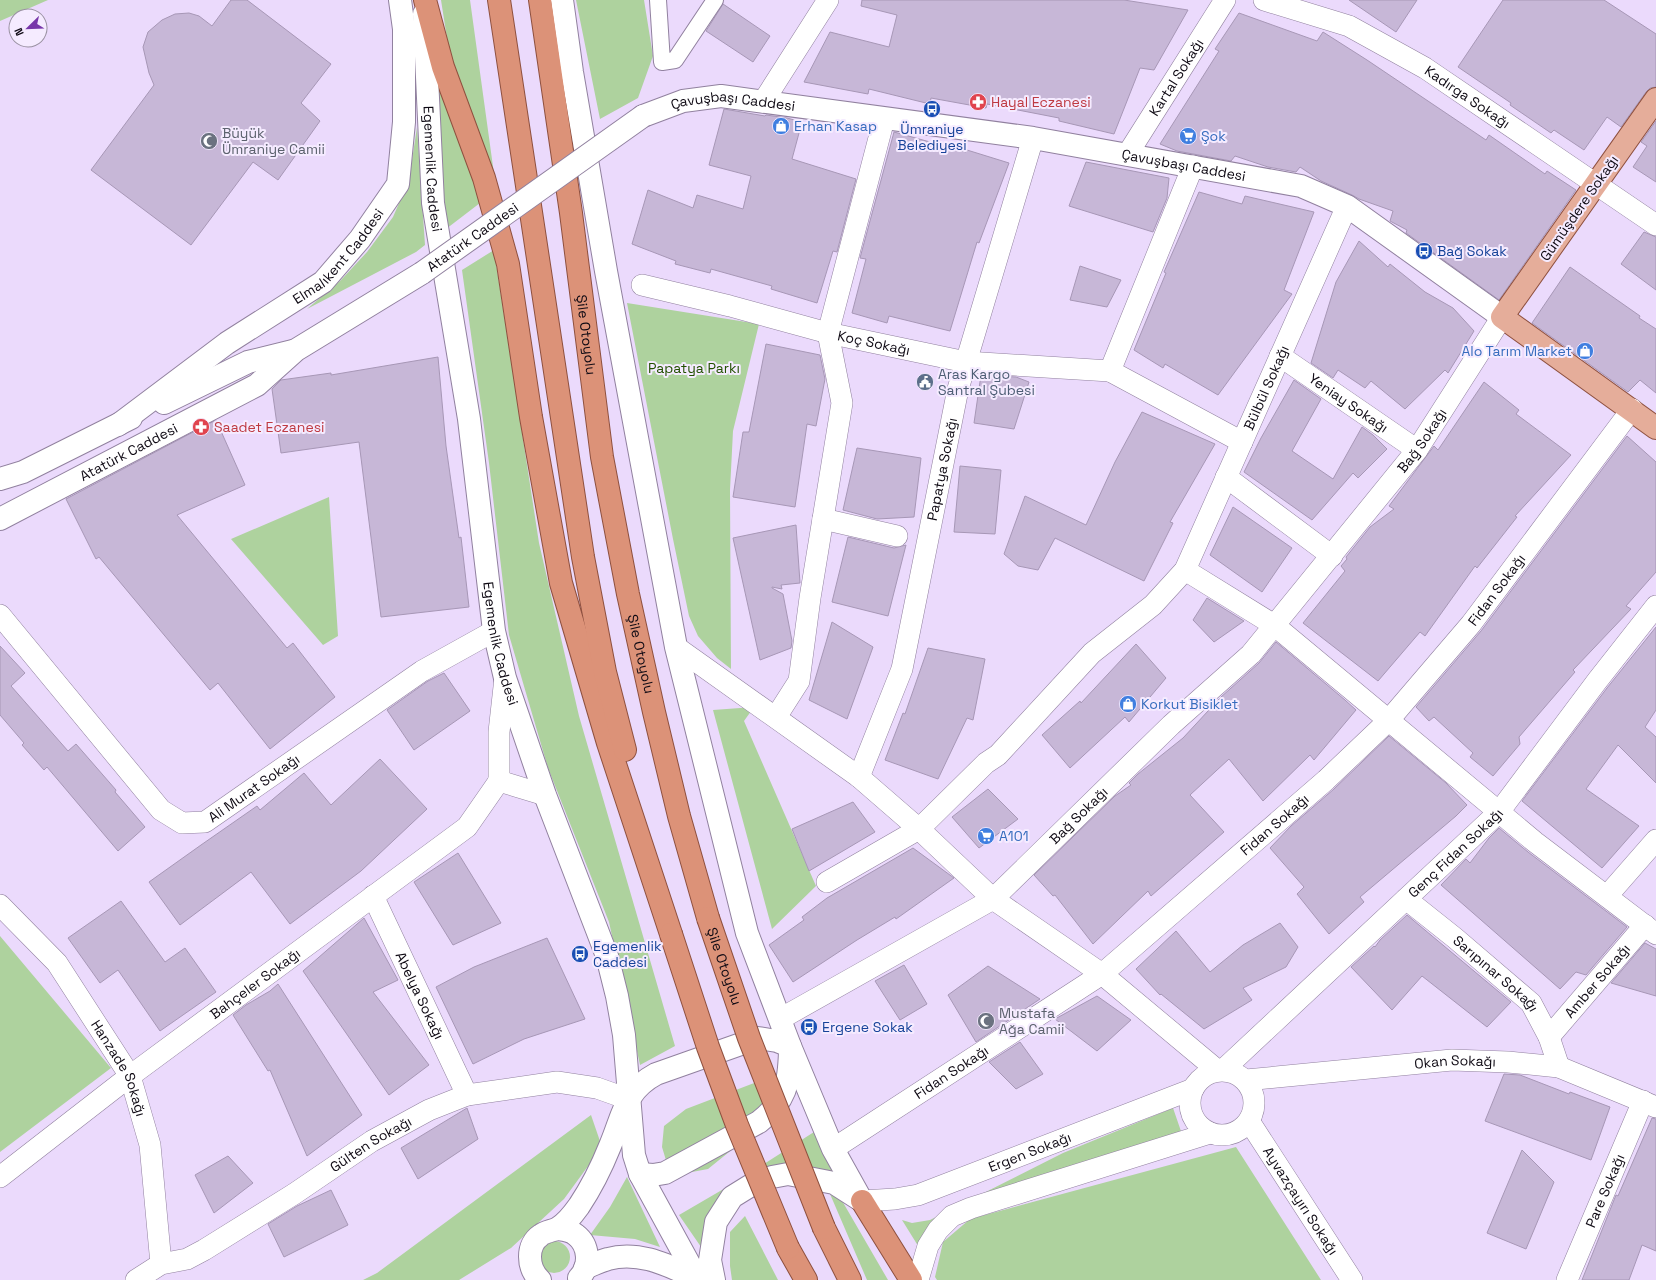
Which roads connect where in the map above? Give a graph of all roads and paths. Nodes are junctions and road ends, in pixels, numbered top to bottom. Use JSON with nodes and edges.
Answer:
{"nodes":[{"id":1,"x":400,"y":0,"type":"edge"},
{"id":2,"x":424,"y":0,"type":"edge"},
{"id":3,"x":499,"y":0,"type":"edge"},
{"id":4,"x":540,"y":0,"type":"edge"},
{"id":5,"x":562,"y":0,"type":"edge"},
{"id":6,"x":658,"y":0,"type":"edge"},
{"id":7,"x":715,"y":0,"type":"edge"},
{"id":8,"x":828,"y":0,"type":"edge"},
{"id":9,"x":1225,"y":0,"type":"edge"},
{"id":10,"x":1264,"y":0,"type":"edge"},
{"id":11,"x":1656,"y":99,"type":"edge"},
{"id":12,"x":763,"y":102,"type":"junction"},
{"id":13,"x":643,"y":116,"type":"joint"},
{"id":14,"x":884,"y":119,"type":"junction"},
{"id":15,"x":1033,"y":138,"type":"junction"},
{"id":16,"x":1127,"y":155,"type":"junction"},
{"id":17,"x":1193,"y":166,"type":"junction"},
{"id":18,"x":1596,"y":185,"type":"junction"},
{"id":19,"x":1347,"y":206,"type":"junction"},
{"id":20,"x":1656,"y":225,"type":"edge"},
{"id":21,"x":642,"y":285,"type":"dead end"},
{"id":22,"x":1502,"y":317,"type":"junction"},
{"id":23,"x":828,"y":333,"type":"junction"},
{"id":24,"x":296,"y":350,"type":"junction"},
{"id":25,"x":1280,"y":356,"type":"junction"},
{"id":26,"x":248,"y":362,"type":"junction"},
{"id":27,"x":966,"y":362,"type":"junction"},
{"id":28,"x":1110,"y":371,"type":"junction"},
{"id":29,"x":257,"y":385,"type":"junction"},
{"id":30,"x":1632,"y":409,"type":"junction"},
{"id":31,"x":118,"y":425,"type":"junction"},
{"id":32,"x":1656,"y":428,"type":"edge"},
{"id":33,"x":1242,"y":442,"type":"junction"},
{"id":34,"x":1417,"y":450,"type":"junction"},
{"id":35,"x":1226,"y":477,"type":"junction"},
{"id":36,"x":0,"y":479,"type":"edge"},
{"id":37,"x":0,"y":519,"type":"edge"},
{"id":38,"x":823,"y":519,"type":"junction"},
{"id":39,"x":897,"y":536,"type":"dead end"},
{"id":40,"x":1332,"y":556,"type":"junction"},
{"id":41,"x":1185,"y":570,"type":"junction"},
{"id":42,"x":1656,"y":606,"type":"edge"},
{"id":43,"x":0,"y":615,"type":"edge"},
{"id":44,"x":1274,"y":625,"type":"junction"},
{"id":45,"x":494,"y":631,"type":"junction"},
{"id":46,"x":676,"y":647,"type":"junction"},
{"id":47,"x":505,"y":678,"type":"junction"},
{"id":48,"x":776,"y":717,"type":"junction"},
{"id":49,"x":1388,"y":721,"type":"junction"},
{"id":50,"x":860,"y":777,"type":"junction"},
{"id":51,"x":500,"y":781,"type":"junction"},
{"id":52,"x":545,"y":795,"type":"junction"},
{"id":53,"x":1499,"y":812,"type":"junction"},
{"id":54,"x":919,"y":829,"type":"junction"},
{"id":55,"x":1656,"y":840,"type":"edge"},
{"id":56,"x":828,"y":882,"type":"dead end"},
{"id":57,"x":373,"y":896,"type":"junction"},
{"id":58,"x":1607,"y":896,"type":"junction"},
{"id":59,"x":993,"y":899,"type":"junction"},
{"id":60,"x":1406,"y":899,"type":"junction"},
{"id":61,"x":0,"y":905,"type":"edge"},
{"id":62,"x":1650,"y":929,"type":"edge"},
{"id":63,"x":671,"y":934,"type":"junction"},
{"id":64,"x":1102,"y":974,"type":"junction"},
{"id":65,"x":780,"y":1019,"type":"junction"},
{"id":66,"x":1549,"y":1036,"type":"junction"},
{"id":67,"x":790,"y":1046,"type":"junction"},
{"id":68,"x":1559,"y":1067,"type":"junction"},
{"id":69,"x":1220,"y":1070,"type":"junction"},
{"id":70,"x":130,"y":1076,"type":"junction"},
{"id":71,"x":1246,"y":1080,"type":"junction"},
{"id":72,"x":1193,"y":1089,"type":"junction"},
{"id":73,"x":467,"y":1095,"type":"junction"},
{"id":74,"x":628,"y":1098,"type":"junction"},
{"id":75,"x":1649,"y":1104,"type":"edge"},
{"id":76,"x":1250,"y":1121,"type":"junction"},
{"id":77,"x":1210,"y":1133,"type":"junction"},
{"id":78,"x":833,"y":1149,"type":"junction"},
{"id":79,"x":640,"y":1174,"type":"junction"},
{"id":80,"x":0,"y":1177,"type":"edge"},
{"id":81,"x":862,"y":1201,"type":"junction"},
{"id":82,"x":557,"y":1229,"type":"junction"},
{"id":83,"x":161,"y":1264,"type":"junction"},
{"id":84,"x":581,"y":1274,"type":"edge"},
{"id":85,"x":703,"y":1279,"type":"edge"},
{"id":86,"x":136,"y":1280,"type":"edge"},
{"id":87,"x":540,"y":1280,"type":"edge"},
{"id":88,"x":806,"y":1280,"type":"edge"},
{"id":89,"x":850,"y":1280,"type":"edge"},
{"id":90,"x":911,"y":1280,"type":"edge"},
{"id":91,"x":918,"y":1280,"type":"edge"},
{"id":92,"x":1352,"y":1280,"type":"edge"},
{"id":93,"x":1567,"y":1280,"type":"edge"}],
"edges":[{"from":1,"to":31,"type":"street","name":"Elmalıkent Caddesi"},
{"from":2,"to":45,"type":"street","name":"Egemenlik Caddesi"},
{"from":2,"to":63,"type":"highway"},
{"from":3,"to":63,"type":"highway"},
{"from":4,"to":89,"type":"highway","name":"Şile Otoyolu","bridge":true},
{"from":5,"to":46,"type":"street"},
{"from":6,"to":7,"type":"street"},
{"from":8,"to":12,"type":"street"},
{"from":9,"to":16,"type":"street","name":"Kartal Sokağı"},
{"from":10,"to":18,"type":"street","name":"Kadırga Sokağı"},
{"from":11,"to":18,"type":"main road","name":"Gümüşdere Sokağı"},
{"from":12,"to":13,"type":"street","name":"Çavuşbaşı Caddesi"},
{"from":12,"to":14,"type":"street","name":"Çavuşbaşı Caddesi"},
{"from":13,"to":24,"type":"street","name":"Atatürk Caddesi","bridge":true},
{"from":14,"to":15,"type":"street","name":"Çavuşbaşı Caddesi"},
{"from":14,"to":23,"type":"street"},
{"from":15,"to":16,"type":"street","name":"Çavuşbaşı Caddesi"},
{"from":15,"to":27,"type":"street","name":"Papatya Sokağı"},
{"from":16,"to":17,"type":"street","name":"Çavuşbaşı Caddesi"},
{"from":17,"to":19,"type":"street","name":"Çavuşbaşı Caddesi"},
{"from":17,"to":28,"type":"street"},
{"from":18,"to":20,"type":"street","name":"Kadırga Sokağı"},
{"from":18,"to":22,"type":"main road","name":"Gümüşdere Sokağı"},
{"from":19,"to":22,"type":"street","name":"Çavuşbaşı Caddesi"},
{"from":19,"to":25,"type":"street","name":"Bülbül Sokağı"},
{"from":21,"to":23,"type":"street","name":"Koç Sokağı"},
{"from":22,"to":30,"type":"main road","name":"Çavuşbaşı Caddesi"},
{"from":22,"to":34,"type":"street","name":"Bağ Sokağı"},
{"from":23,"to":27,"type":"street","name":"Koç Sokağı"},
{"from":23,"to":38,"type":"street"},
{"from":24,"to":26,"type":"street","name":"Atatürk Caddesi"},
{"from":24,"to":29,"type":"street","name":"Atatürk Caddesi"},
{"from":25,"to":33,"type":"street","name":"Bülbül Sokağı"},
{"from":25,"to":34,"type":"street","name":"Yeniay Sokağı"},
{"from":26,"to":29,"type":"street"},
{"from":26,"to":31,"type":"street","name":"Atatürk Caddesi"},
{"from":27,"to":28,"type":"street","name":"Koç Sokağı"},
{"from":27,"to":50,"type":"street","name":"Papatya Sokağı"},
{"from":28,"to":33,"type":"street"},
{"from":29,"to":37,"type":"street","name":"Atatürk Caddesi"},
{"from":30,"to":32,"type":"main road","name":"Çavuşbaşı Caddesi"},
{"from":30,"to":49,"type":"street","name":"Fidan Sokağı"},
{"from":31,"to":36,"type":"street","name":"Atatürk Caddesi"},
{"from":33,"to":35,"type":"street","name":"Bülbül Sokağı"},
{"from":34,"to":40,"type":"street","name":"Bağ Sokağı"},
{"from":35,"to":40,"type":"street"},
{"from":35,"to":41,"type":"street","name":"Bülbül Sokağı"},
{"from":38,"to":39,"type":"street"},
{"from":38,"to":48,"type":"street"},
{"from":40,"to":44,"type":"street","name":"Bağ Sokağı"},
{"from":41,"to":44,"type":"street"},
{"from":41,"to":54,"type":"street","name":"Bülbül Sokağı"},
{"from":42,"to":53,"type":"street","name":"Genç Fidan Sokağı"},
{"from":43,"to":45,"type":"street","name":"Ali Murat Sokağı"},
{"from":44,"to":49,"type":"street"},
{"from":44,"to":59,"type":"street","name":"Bağ Sokağı"},
{"from":45,"to":47,"type":"street","name":"Egemenlik Caddesi"},
{"from":46,"to":48,"type":"street"},
{"from":46,"to":65,"type":"street"},
{"from":47,"to":51,"type":"street"},
{"from":47,"to":52,"type":"street","name":"Egemenlik Caddesi"},
{"from":48,"to":50,"type":"street"},
{"from":49,"to":53,"type":"street"},
{"from":49,"to":64,"type":"street","name":"Fidan Sokağı"},
{"from":50,"to":54,"type":"street"},
{"from":51,"to":52,"type":"street"},
{"from":51,"to":57,"type":"street","name":"Bahçeler Sokağı"},
{"from":52,"to":74,"type":"street","name":"Egemenlik Caddesi"},
{"from":53,"to":58,"type":"street"},
{"from":53,"to":60,"type":"street","name":"Genç Fidan Sokağı"},
{"from":54,"to":56,"type":"street","name":"Bülbül Sokağı"},
{"from":54,"to":59,"type":"street"},
{"from":55,"to":58,"type":"street"},
{"from":57,"to":70,"type":"street","name":"Bahçeler Sokağı"},
{"from":57,"to":73,"type":"street","name":"Abelya Sokağı"},
{"from":58,"to":62,"type":"street"},
{"from":59,"to":64,"type":"street"},
{"from":59,"to":65,"type":"street","name":"Bağ Sokağı"},
{"from":60,"to":66,"type":"street","name":"Sarıpınar Sokağı"},
{"from":60,"to":69,"type":"street","name":"Genç Fidan Sokağı"},
{"from":61,"to":70,"type":"street","name":"Hanzade Sokağı"},
{"from":62,"to":66,"type":"street","name":"Amber Sokağı"},
{"from":63,"to":88,"type":"highway","bridge":true},
{"from":64,"to":69,"type":"street"},
{"from":64,"to":78,"type":"street","name":"Fidan Sokağı"},
{"from":65,"to":67,"type":"street"},
{"from":66,"to":68,"type":"street","name":"Sarıpınar Sokağı"},
{"from":67,"to":74,"type":"street"},
{"from":67,"to":78,"type":"street"},
{"from":67,"to":79,"type":"street"},
{"from":68,"to":71,"type":"street","name":"Okan Sokağı"},
{"from":68,"to":75,"type":"street","name":"Okan Sokağı"},
{"from":69,"to":71,"type":"street"},
{"from":69,"to":72,"type":"street"},
{"from":70,"to":80,"type":"street","name":"Bahçeler Sokağı"},
{"from":70,"to":83,"type":"street","name":"Hanzade Sokağı"},
{"from":71,"to":76,"type":"street"},
{"from":72,"to":77,"type":"street"},
{"from":72,"to":81,"type":"street","name":"Ergen Sokağı"},
{"from":73,"to":74,"type":"street","name":"Gülten Sokağı"},
{"from":73,"to":83,"type":"street","name":"Gülten Sokağı"},
{"from":74,"to":79,"type":"street","name":"Egemenlik Caddesi"},
{"from":74,"to":82,"type":"street"},
{"from":75,"to":93,"type":"street","name":"Pare Sokağı"},
{"from":76,"to":77,"type":"street"},
{"from":76,"to":92,"type":"street","name":"Ayvazçayırı Sokağı"},
{"from":77,"to":91,"type":"street"},
{"from":78,"to":81,"type":"street"},
{"from":79,"to":85,"type":"street","name":"Egemenlik Caddesi"},
{"from":81,"to":85,"type":"street"},
{"from":81,"to":90,"type":"highway"},
{"from":82,"to":84,"type":"street"},
{"from":82,"to":87,"type":"street"},
{"from":83,"to":86,"type":"street","name":"Gülten Sokağı"},
{"from":84,"to":85,"type":"street"}]}
